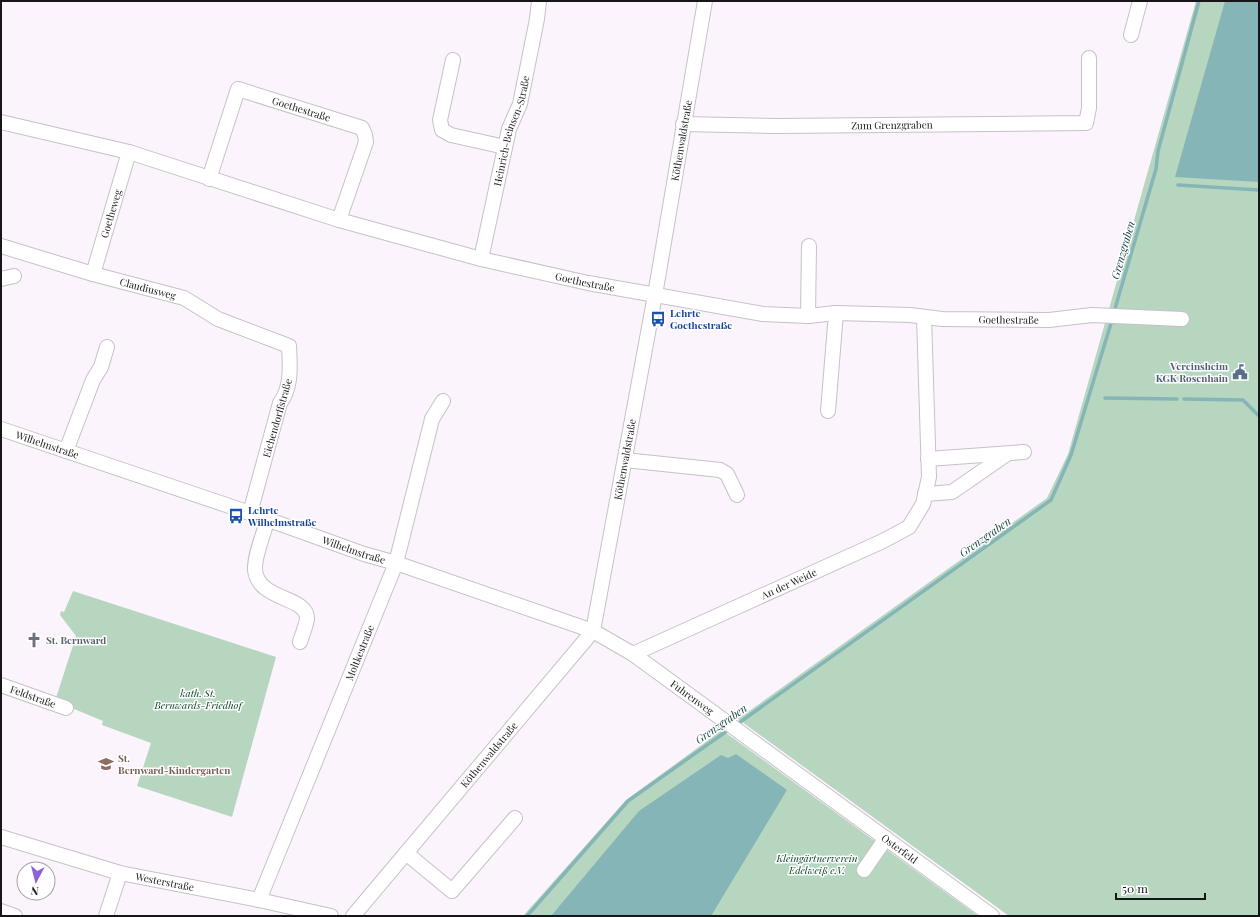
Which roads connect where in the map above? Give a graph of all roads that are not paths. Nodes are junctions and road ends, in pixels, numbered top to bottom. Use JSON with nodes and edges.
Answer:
{"nodes":[{"id":1,"x":539,"y":1,"type":"edge"},
{"id":2,"x":705,"y":1,"type":"edge"},
{"id":3,"x":1140,"y":1,"type":"edge"},
{"id":4,"x":1131,"y":35,"type":"dead end"},
{"id":5,"x":1089,"y":58,"type":"dead end"},
{"id":6,"x":453,"y":60,"type":"dead end"},
{"id":7,"x":1,"y":122,"type":"edge"},
{"id":8,"x":683,"y":124,"type":"junction"},
{"id":9,"x":505,"y":147,"type":"junction"},
{"id":10,"x":129,"y":152,"type":"junction"},
{"id":11,"x":209,"y":179,"type":"junction"},
{"id":12,"x":338,"y":220,"type":"junction"},
{"id":13,"x":1,"y":246,"type":"edge"},
{"id":14,"x":809,"y":246,"type":"dead end"},
{"id":15,"x":481,"y":260,"type":"junction"},
{"id":16,"x":93,"y":274,"type":"junction"},
{"id":17,"x":655,"y":295,"type":"junction"},
{"id":18,"x":836,"y":313,"type":"junction"},
{"id":19,"x":808,"y":316,"type":"junction"},
{"id":20,"x":924,"y":317,"type":"junction"},
{"id":21,"x":1182,"y":319,"type":"dead end"},
{"id":22,"x":289,"y":346,"type":"joint"},
{"id":23,"x":107,"y":347,"type":"dead end"},
{"id":24,"x":443,"y":401,"type":"dead end"},
{"id":25,"x":828,"y":411,"type":"dead end"},
{"id":26,"x":1,"y":429,"type":"edge"},
{"id":27,"x":66,"y":451,"type":"junction"},
{"id":28,"x":1024,"y":452,"type":"dead end"},
{"id":29,"x":1007,"y":454,"type":"junction"},
{"id":30,"x":928,"y":459,"type":"junction"},
{"id":31,"x":625,"y":460,"type":"junction"},
{"id":32,"x":925,"y":494,"type":"junction"},
{"id":33,"x":737,"y":495,"type":"dead end"},
{"id":34,"x":250,"y":513,"type":"junction"},
{"id":35,"x":268,"y":519,"type":"junction"},
{"id":36,"x":396,"y":563,"type":"junction"},
{"id":37,"x":593,"y":631,"type":"junction"},
{"id":38,"x":300,"y":642,"type":"dead end"},
{"id":39,"x":633,"y":654,"type":"junction"},
{"id":40,"x":1,"y":685,"type":"edge"},
{"id":41,"x":66,"y":708,"type":"dead end"},
{"id":42,"x":808,"y":781,"type":"joint"},
{"id":43,"x":515,"y":818,"type":"dead end"},
{"id":44,"x":1,"y":837,"type":"edge"},
{"id":45,"x":886,"y":838,"type":"junction"},
{"id":46,"x":406,"y":853,"type":"junction"},
{"id":47,"x":864,"y":870,"type":"dead end"},
{"id":48,"x":120,"y":873,"type":"junction"},
{"id":49,"x":259,"y":900,"type":"junction"},
{"id":50,"x":1,"y":911,"type":"edge"},
{"id":51,"x":15,"y":916,"type":"edge"},
{"id":52,"x":106,"y":916,"type":"edge"},
{"id":53,"x":331,"y":916,"type":"edge"},
{"id":54,"x":353,"y":916,"type":"edge"},
{"id":55,"x":992,"y":916,"type":"edge"}],
"edges":[{"from":1,"to":9,"type":"street","name":"Heinrich-Beinsen-Straße"},
{"from":2,"to":8,"type":"street","name":"Köthenwaldstraße"},
{"from":3,"to":4,"type":"street"},
{"from":5,"to":8,"type":"street","name":"Zum Grenzgraben"},
{"from":6,"to":9,"type":"street"},
{"from":7,"to":10,"type":"street","name":"Goethestraße"},
{"from":8,"to":17,"type":"street","name":"Köthenwaldstraße"},
{"from":9,"to":15,"type":"street","name":"Heinrich-Beinsen-Straße"},
{"from":10,"to":11,"type":"street","name":"Goethestraße"},
{"from":10,"to":16,"type":"street","name":"Goetheweg"},
{"from":11,"to":12,"type":"street","name":"Goethestraße"},
{"from":11,"to":12,"type":"street","name":"Goethestraße"},
{"from":12,"to":15,"type":"street","name":"Goethestraße"},
{"from":13,"to":16,"type":"street","name":"Claudiusweg"},
{"from":14,"to":19,"type":"street"},
{"from":15,"to":17,"type":"street","name":"Goethestraße"},
{"from":16,"to":22,"type":"street","name":"Claudiusweg"},
{"from":17,"to":19,"type":"street","name":"Goethestraße"},
{"from":17,"to":31,"type":"street","name":"Köthenwaldstraße"},
{"from":18,"to":19,"type":"street","name":"Goethestraße"},
{"from":18,"to":20,"type":"street","name":"Goethestraße"},
{"from":18,"to":25,"type":"street"},
{"from":20,"to":21,"type":"street","name":"Goethestraße"},
{"from":20,"to":30,"type":"street","name":"An der Weide"},
{"from":22,"to":34,"type":"street","name":"Eichendorffstraße"},
{"from":23,"to":27,"type":"street"},
{"from":24,"to":36,"type":"street","name":"Moltkestraße"},
{"from":26,"to":27,"type":"street","name":"Wilhelmstraße"},
{"from":27,"to":34,"type":"street","name":"Wilhelmstraße"},
{"from":28,"to":29,"type":"street"},
{"from":29,"to":30,"type":"street"},
{"from":29,"to":32,"type":"street"},
{"from":30,"to":32,"type":"street","name":"An der Weide"},
{"from":31,"to":33,"type":"street"},
{"from":31,"to":37,"type":"street","name":"Köthenwaldstraße"},
{"from":32,"to":39,"type":"street","name":"An der Weide"},
{"from":34,"to":35,"type":"street","name":"Wilhelmstraße"},
{"from":35,"to":36,"type":"street","name":"Wilhelmstraße"},
{"from":35,"to":38,"type":"street"},
{"from":36,"to":37,"type":"street","name":"Wilhelmstraße"},
{"from":36,"to":49,"type":"street","name":"Moltkestraße"},
{"from":37,"to":39,"type":"street","name":"Fuhrenweg"},
{"from":37,"to":46,"type":"street","name":"Köthenwaldstraße"},
{"from":39,"to":42,"type":"street","name":"Fuhrenweg"},
{"from":40,"to":41,"type":"street","name":"Feldstraße"},
{"from":42,"to":45,"type":"street","name":"Osterfeld"},
{"from":43,"to":46,"type":"street"},
{"from":44,"to":48,"type":"street","name":"Westerstraße"},
{"from":45,"to":47,"type":"street"},
{"from":45,"to":55,"type":"street","name":"Osterfeld"},
{"from":46,"to":54,"type":"street","name":"Köthenwaldstraße"},
{"from":48,"to":49,"type":"street","name":"Westerstraße"},
{"from":48,"to":52,"type":"street"},
{"from":49,"to":53,"type":"street","name":"Westerstraße"},
{"from":50,"to":51,"type":"street"}]}
